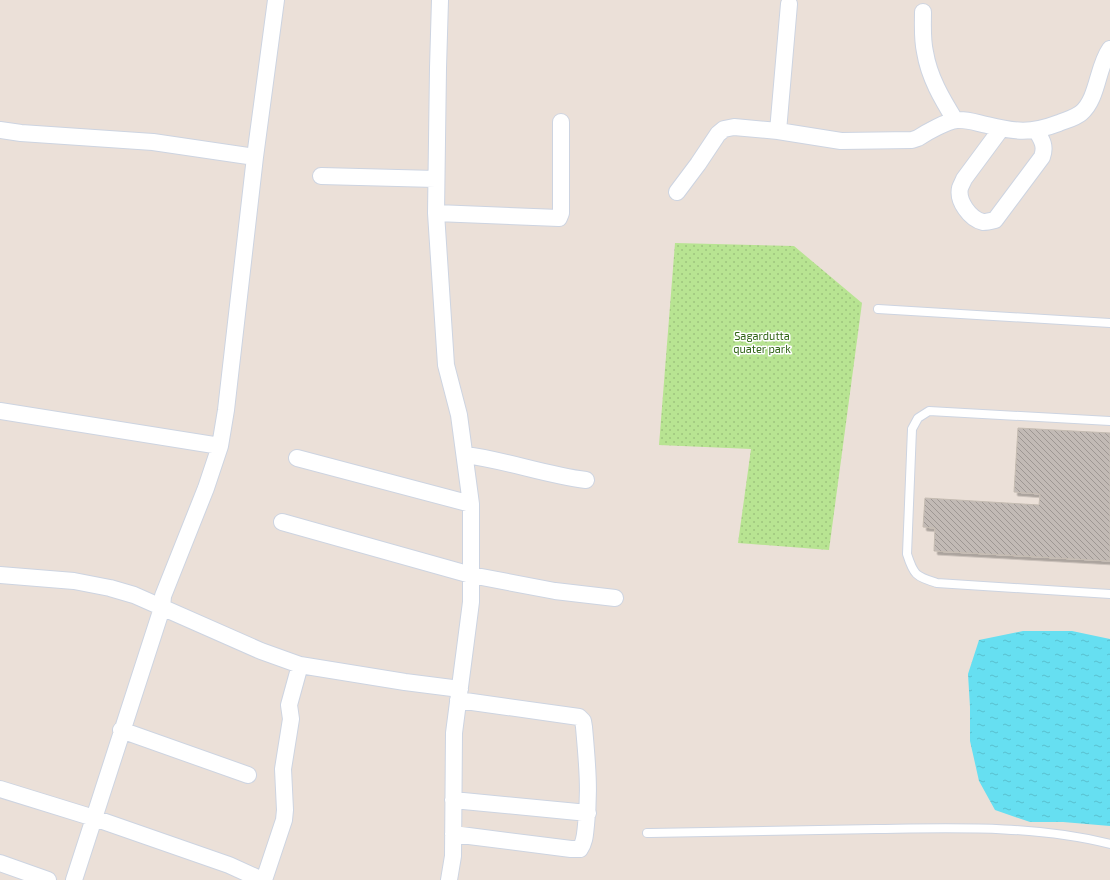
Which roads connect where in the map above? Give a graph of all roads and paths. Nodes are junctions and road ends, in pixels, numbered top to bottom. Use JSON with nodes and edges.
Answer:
{"nodes":[{"id":1,"x":276,"y":0,"type":"edge"},
{"id":2,"x":440,"y":0,"type":"edge"},
{"id":3,"x":789,"y":4,"type":"dead end"},
{"id":4,"x":923,"y":12,"type":"dead end"},
{"id":5,"x":1110,"y":49,"type":"edge"},
{"id":6,"x":955,"y":120,"type":"junction"},
{"id":7,"x":561,"y":122,"type":"dead end"},
{"id":8,"x":1001,"y":129,"type":"junction"},
{"id":9,"x":0,"y":130,"type":"edge"},
{"id":10,"x":1036,"y":130,"type":"junction"},
{"id":11,"x":778,"y":131,"type":"junction"},
{"id":12,"x":255,"y":157,"type":"junction"},
{"id":13,"x":321,"y":176,"type":"dead end"},
{"id":14,"x":436,"y":179,"type":"junction"},
{"id":15,"x":677,"y":192,"type":"dead end"},
{"id":16,"x":436,"y":213,"type":"junction"},
{"id":17,"x":878,"y":309,"type":"dead end"},
{"id":18,"x":1110,"y":323,"type":"edge"},
{"id":19,"x":0,"y":411,"type":"edge"},
{"id":20,"x":1110,"y":420,"type":"edge"},
{"id":21,"x":220,"y":446,"type":"junction"},
{"id":22,"x":465,"y":455,"type":"junction"},
{"id":23,"x":297,"y":458,"type":"dead end"},
{"id":24,"x":586,"y":480,"type":"dead end"},
{"id":25,"x":471,"y":504,"type":"junction"},
{"id":26,"x":282,"y":522,"type":"dead end"},
{"id":27,"x":0,"y":575,"type":"edge"},
{"id":28,"x":471,"y":575,"type":"junction"},
{"id":29,"x":1110,"y":594,"type":"edge"},
{"id":30,"x":615,"y":598,"type":"dead end"},
{"id":31,"x":162,"y":608,"type":"junction"},
{"id":32,"x":300,"y":665,"type":"junction"},
{"id":33,"x":459,"y":695,"type":"junction"},
{"id":34,"x":122,"y":730,"type":"junction"},
{"id":35,"x":248,"y":775,"type":"dead end"},
{"id":36,"x":0,"y":789,"type":"edge"},
{"id":37,"x":454,"y":800,"type":"junction"},
{"id":38,"x":588,"y":813,"type":"junction"},
{"id":39,"x":94,"y":818,"type":"junction"},
{"id":40,"x":647,"y":833,"type":"dead end"},
{"id":41,"x":453,"y":834,"type":"junction"},
{"id":42,"x":1110,"y":844,"type":"edge"},
{"id":43,"x":0,"y":863,"type":"edge"},
{"id":44,"x":257,"y":879,"type":"edge"},
{"id":45,"x":48,"y":880,"type":"edge"},
{"id":46,"x":74,"y":880,"type":"edge"},
{"id":47,"x":449,"y":880,"type":"edge"}],
"edges":[{"from":1,"to":12,"type":"street"},
{"from":2,"to":14,"type":"street"},
{"from":3,"to":11,"type":"street"},
{"from":4,"to":6,"type":"street"},
{"from":5,"to":10,"type":"street"},
{"from":6,"to":8,"type":"street"},
{"from":6,"to":11,"type":"street"},
{"from":7,"to":16,"type":"street"},
{"from":8,"to":10,"type":"street"},
{"from":8,"to":10,"type":"street"},
{"from":9,"to":12,"type":"street"},
{"from":11,"to":15,"type":"street"},
{"from":12,"to":21,"type":"street"},
{"from":13,"to":14,"type":"street"},
{"from":14,"to":16,"type":"street"},
{"from":16,"to":22,"type":"street"},
{"from":17,"to":18,"type":"lane"},
{"from":19,"to":21,"type":"street"},
{"from":20,"to":29,"type":"lane"},
{"from":21,"to":31,"type":"street"},
{"from":22,"to":24,"type":"street"},
{"from":22,"to":25,"type":"street"},
{"from":23,"to":25,"type":"street"},
{"from":25,"to":28,"type":"street"},
{"from":26,"to":28,"type":"street"},
{"from":27,"to":31,"type":"street"},
{"from":28,"to":30,"type":"street"},
{"from":28,"to":33,"type":"street"},
{"from":31,"to":32,"type":"street"},
{"from":31,"to":34,"type":"street"},
{"from":32,"to":33,"type":"street"},
{"from":32,"to":44,"type":"street"},
{"from":33,"to":37,"type":"street"},
{"from":33,"to":38,"type":"street"},
{"from":34,"to":35,"type":"street"},
{"from":34,"to":39,"type":"street"},
{"from":36,"to":39,"type":"street"},
{"from":37,"to":38,"type":"street"},
{"from":37,"to":41,"type":"street"},
{"from":38,"to":41,"type":"street"},
{"from":39,"to":44,"type":"street"},
{"from":39,"to":46,"type":"street"},
{"from":40,"to":42,"type":"lane"},
{"from":41,"to":47,"type":"street"},
{"from":43,"to":45,"type":"street"}]}
